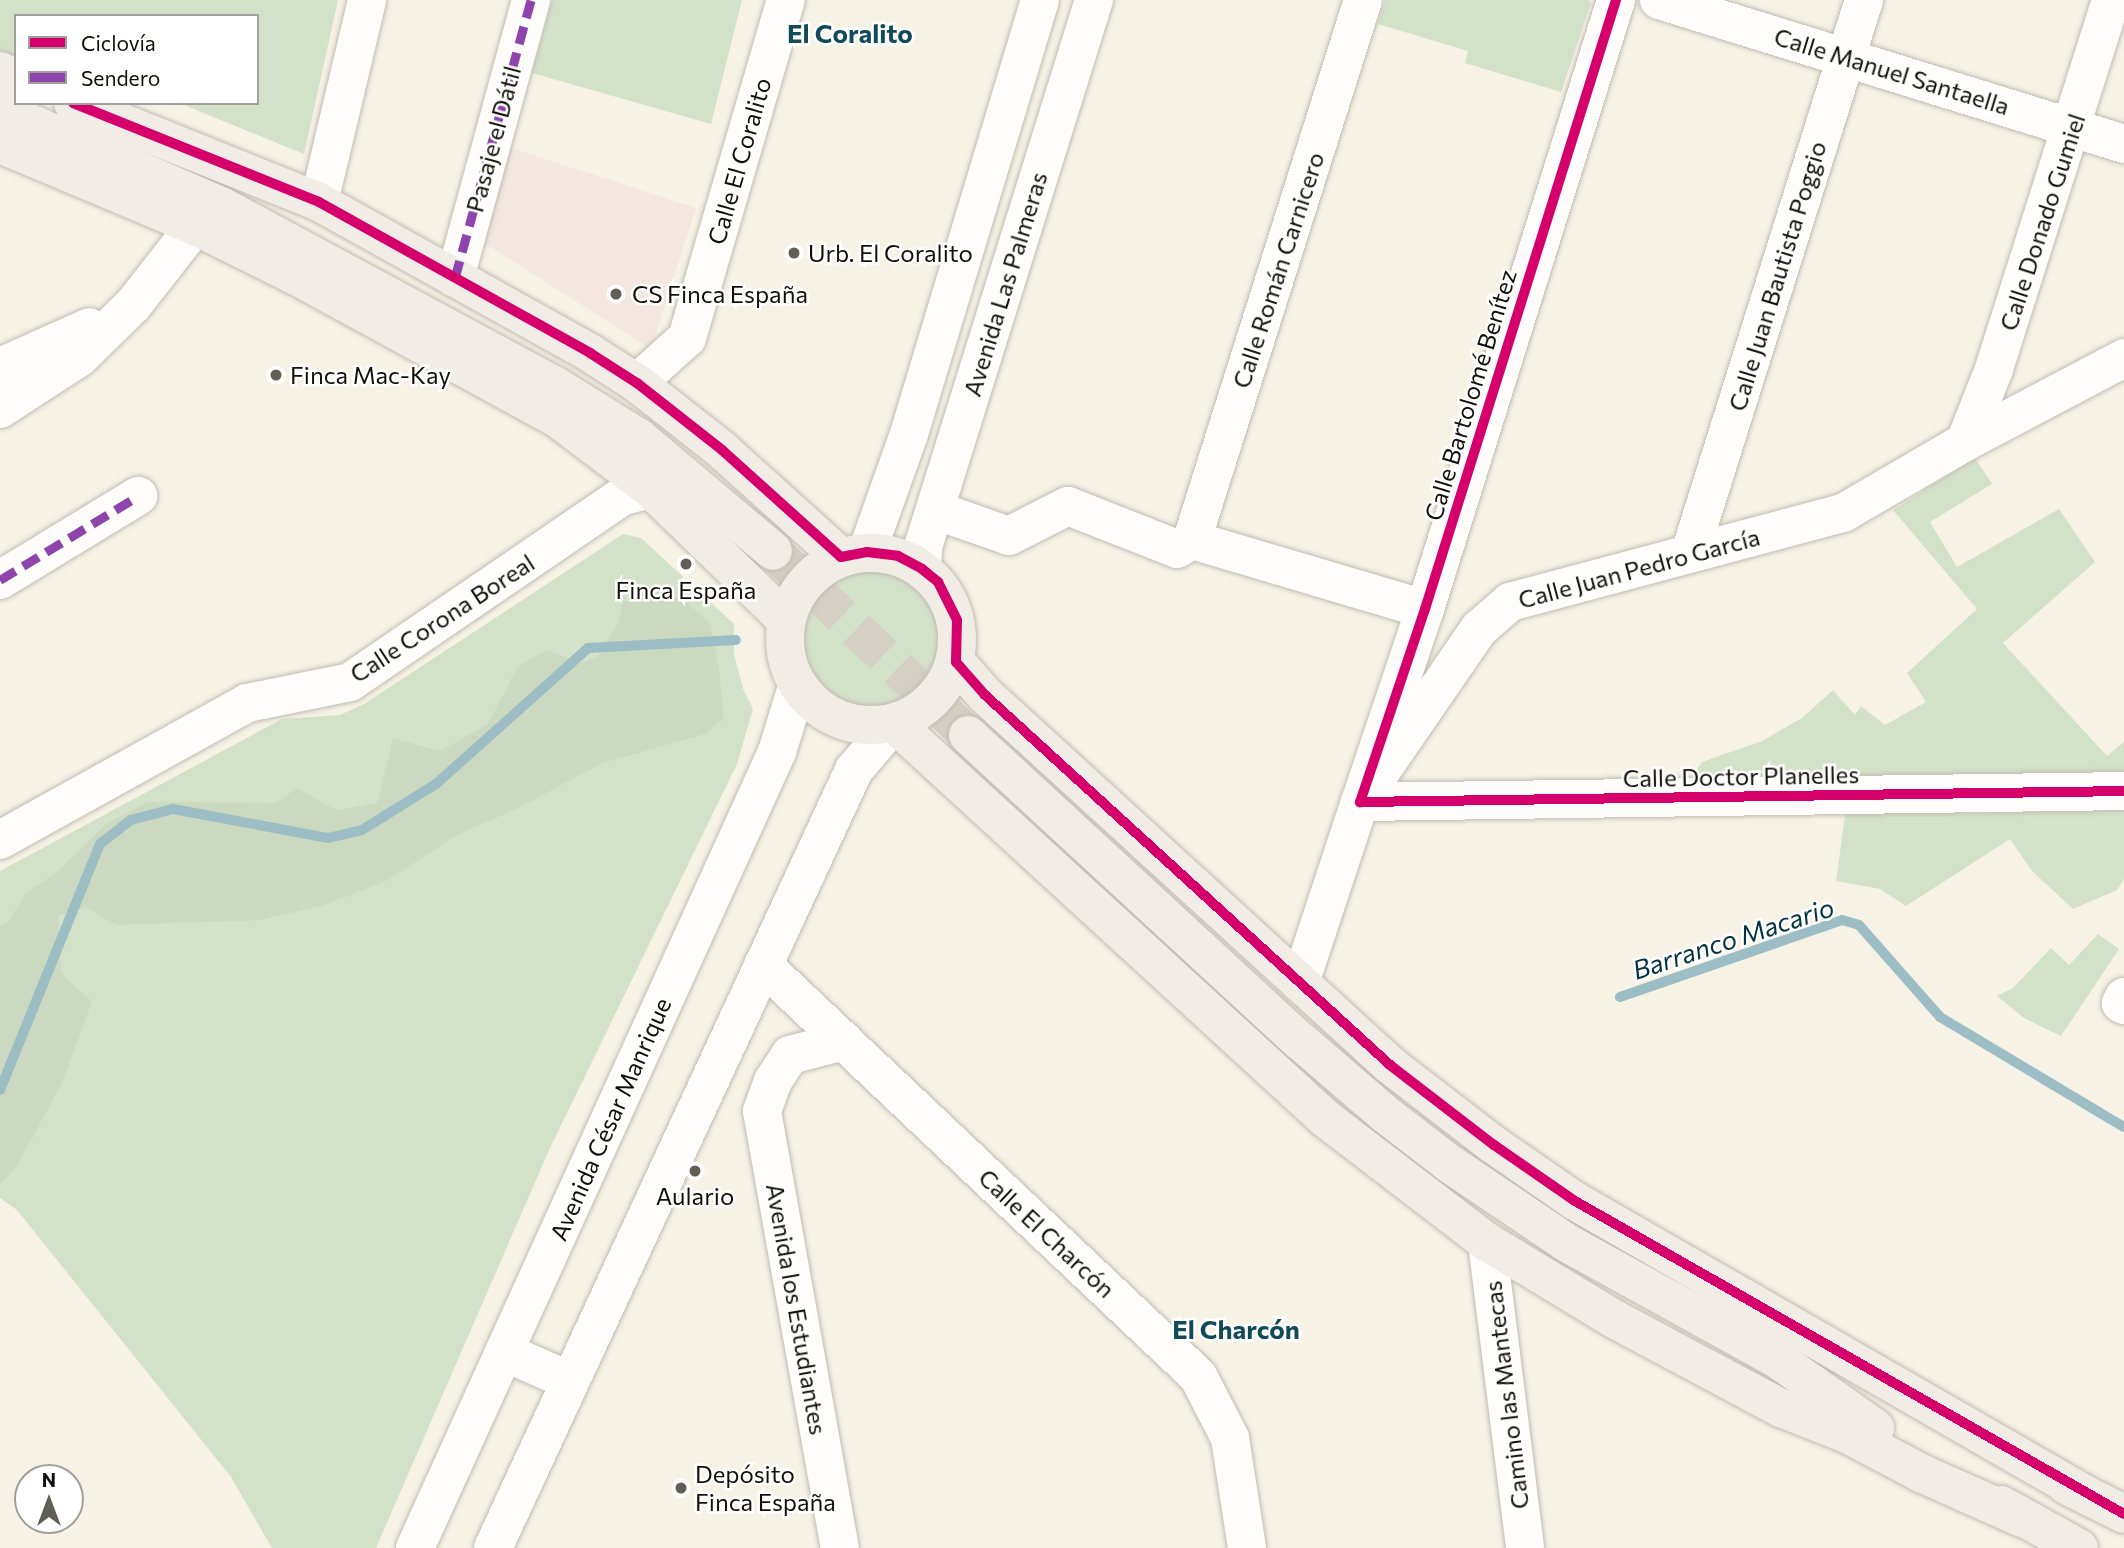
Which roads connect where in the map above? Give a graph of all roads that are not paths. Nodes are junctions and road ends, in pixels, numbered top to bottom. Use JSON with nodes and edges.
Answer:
{"nodes":[{"id":1,"x":367,"y":0,"type":"edge"},
{"id":2,"x":531,"y":0,"type":"edge"},
{"id":3,"x":786,"y":0,"type":"edge"},
{"id":4,"x":1040,"y":0,"type":"edge"},
{"id":5,"x":1094,"y":0,"type":"edge"},
{"id":6,"x":1363,"y":0,"type":"edge"},
{"id":7,"x":1616,"y":0,"type":"edge"},
{"id":8,"x":1660,"y":0,"type":"edge"},
{"id":9,"x":1864,"y":0,"type":"edge"},
{"id":10,"x":2112,"y":0,"type":"edge"},
{"id":11,"x":1846,"y":57,"type":"junction"},
{"id":12,"x":78,"y":105,"type":"edge"},
{"id":13,"x":0,"y":110,"type":"edge"},
{"id":14,"x":2073,"y":128,"type":"junction"},
{"id":15,"x":0,"y":144,"type":"edge"},
{"id":16,"x":2124,"y":144,"type":"edge"},
{"id":17,"x":319,"y":202,"type":"junction"},
{"id":18,"x":195,"y":226,"type":"junction"},
{"id":19,"x":454,"y":278,"type":"junction"},
{"id":20,"x":133,"y":305,"type":"junction"},
{"id":21,"x":2124,"y":358,"type":"edge"},
{"id":22,"x":0,"y":367,"type":"edge"},
{"id":23,"x":637,"y":383,"type":"junction"},
{"id":24,"x":0,"y":409,"type":"edge"},
{"id":25,"x":1965,"y":442,"type":"junction"},
{"id":26,"x":651,"y":489,"type":"junction"},
{"id":27,"x":138,"y":496,"type":"dead end"},
{"id":28,"x":935,"y":510,"type":"junction"},
{"id":29,"x":1192,"y":540,"type":"junction"},
{"id":30,"x":773,"y":551,"type":"tunnel mouth"},
{"id":31,"x":1690,"y":553,"type":"junction"},
{"id":32,"x":854,"y":554,"type":"junction"},
{"id":33,"x":922,"y":569,"type":"junction"},
{"id":34,"x":0,"y":580,"type":"edge"},
{"id":35,"x":1425,"y":609,"type":"junction"},
{"id":36,"x":786,"y":620,"type":"junction"},
{"id":37,"x":956,"y":662,"type":"junction"},
{"id":38,"x":797,"y":687,"type":"junction"},
{"id":39,"x":894,"y":723,"type":"junction"},
{"id":40,"x":968,"y":735,"type":"tunnel mouth"},
{"id":41,"x":2124,"y":792,"type":"edge"},
{"id":42,"x":1360,"y":802,"type":"junction"},
{"id":43,"x":0,"y":840,"type":"edge"},
{"id":44,"x":763,"y":965,"type":"junction"},
{"id":45,"x":1300,"y":983,"type":"junction"},
{"id":46,"x":844,"y":1041,"type":"junction"},
{"id":47,"x":708,"y":1081,"type":"junction"},
{"id":48,"x":762,"y":1111,"type":"junction"},
{"id":49,"x":1488,"y":1242,"type":"junction"},
{"id":50,"x":504,"y":1352,"type":"junction"},
{"id":51,"x":1777,"y":1359,"type":"junction"},
{"id":52,"x":570,"y":1381,"type":"junction"},
{"id":53,"x":2088,"y":1496,"type":"junction"},
{"id":54,"x":2124,"y":1514,"type":"edge"},
{"id":55,"x":2022,"y":1518,"type":"junction"},
{"id":56,"x":415,"y":1548,"type":"edge"},
{"id":57,"x":493,"y":1548,"type":"edge"},
{"id":58,"x":840,"y":1548,"type":"edge"},
{"id":59,"x":1247,"y":1548,"type":"edge"},
{"id":60,"x":1525,"y":1548,"type":"edge"},
{"id":61,"x":2079,"y":1548,"type":"edge"}],
"edges":[{"from":1,"to":17,"type":"street"},
{"from":2,"to":19,"type":"street","name":"Pasaje el Dátil"},
{"from":3,"to":23,"type":"street","name":"Calle El Coralito"},
{"from":4,"to":32,"type":"street","name":"Avenida Las Palmeras"},
{"from":5,"to":28,"type":"street","name":"Avenida Las Palmeras"},
{"from":6,"to":29,"type":"street","name":"Calle Román Carnicero"},
{"from":7,"to":35,"type":"street","name":"Calle Bartolomé Benítez"},
{"from":8,"to":11,"type":"street","name":"Calle Manuel Santaella"},
{"from":9,"to":11,"type":"street","name":"Calle Juan Bautista Poggio"},
{"from":10,"to":14,"type":"street","name":"Calle Donado Gumiel"},
{"from":11,"to":14,"type":"street","name":"Calle Manuel Santaella"},
{"from":11,"to":31,"type":"street","name":"Calle Juan Bautista Poggio"},
{"from":12,"to":17,"type":"main road"},
{"from":13,"to":30,"type":"main road"},
{"from":14,"to":16,"type":"street","name":"Calle Manuel Santaella"},
{"from":14,"to":25,"type":"street","name":"Calle Donado Gumiel"},
{"from":15,"to":18,"type":"main road"},
{"from":17,"to":19,"type":"main road"},
{"from":18,"to":20,"type":"street"},
{"from":18,"to":26,"type":"main road"},
{"from":19,"to":23,"type":"main road"},
{"from":20,"to":22,"type":"street"},
{"from":20,"to":24,"type":"street"},
{"from":21,"to":25,"type":"street","name":"Calle Juan Pedro García"},
{"from":23,"to":32,"type":"main road"},
{"from":25,"to":31,"type":"street","name":"Calle Juan Pedro García"},
{"from":26,"to":36,"type":"main road"},
{"from":26,"to":43,"type":"street","name":"Calle Corona Boreal"},
{"from":27,"to":34,"type":"street"},
{"from":28,"to":29,"type":"street"},
{"from":28,"to":33,"type":"street","name":"Avenida Las Palmeras"},
{"from":29,"to":35,"type":"street"},
{"from":31,"to":42,"type":"street","name":"Calle Juan Pedro García"},
{"from":32,"to":33,"type":"main road"},
{"from":32,"to":36,"type":"main road"},
{"from":33,"to":37,"type":"main road"},
{"from":35,"to":42,"type":"street","name":"Calle Bartolomé Benítez"},
{"from":36,"to":38,"type":"main road"},
{"from":37,"to":39,"type":"main road"},
{"from":37,"to":45,"type":"main road"},
{"from":38,"to":39,"type":"main road"},
{"from":38,"to":50,"type":"street","name":"Avenida César Manrique"},
{"from":39,"to":44,"type":"street"},
{"from":39,"to":49,"type":"main road"},
{"from":40,"to":51,"type":"main road"},
{"from":41,"to":42,"type":"street","name":"Calle Doctor Planelles"},
{"from":42,"to":45,"type":"street","name":"Calle Juan Pedro García"},
{"from":44,"to":46,"type":"street","name":"Calle El Charcón"},
{"from":44,"to":47,"type":"street"},
{"from":45,"to":53,"type":"main road"},
{"from":46,"to":48,"type":"street"},
{"from":46,"to":59,"type":"street","name":"Calle El Charcón"},
{"from":47,"to":48,"type":"street"},
{"from":47,"to":52,"type":"street"},
{"from":48,"to":58,"type":"street","name":"Avenida los Estudiantes"},
{"from":49,"to":55,"type":"main road"},
{"from":49,"to":60,"type":"street","name":"Camino las Mantecas"},
{"from":50,"to":52,"type":"street"},
{"from":50,"to":56,"type":"street","name":"Avenida César Manrique"},
{"from":51,"to":53,"type":"main road"},
{"from":51,"to":55,"type":"main road"},
{"from":52,"to":57,"type":"street"},
{"from":53,"to":54,"type":"main road"},
{"from":55,"to":61,"type":"main road"}]}
